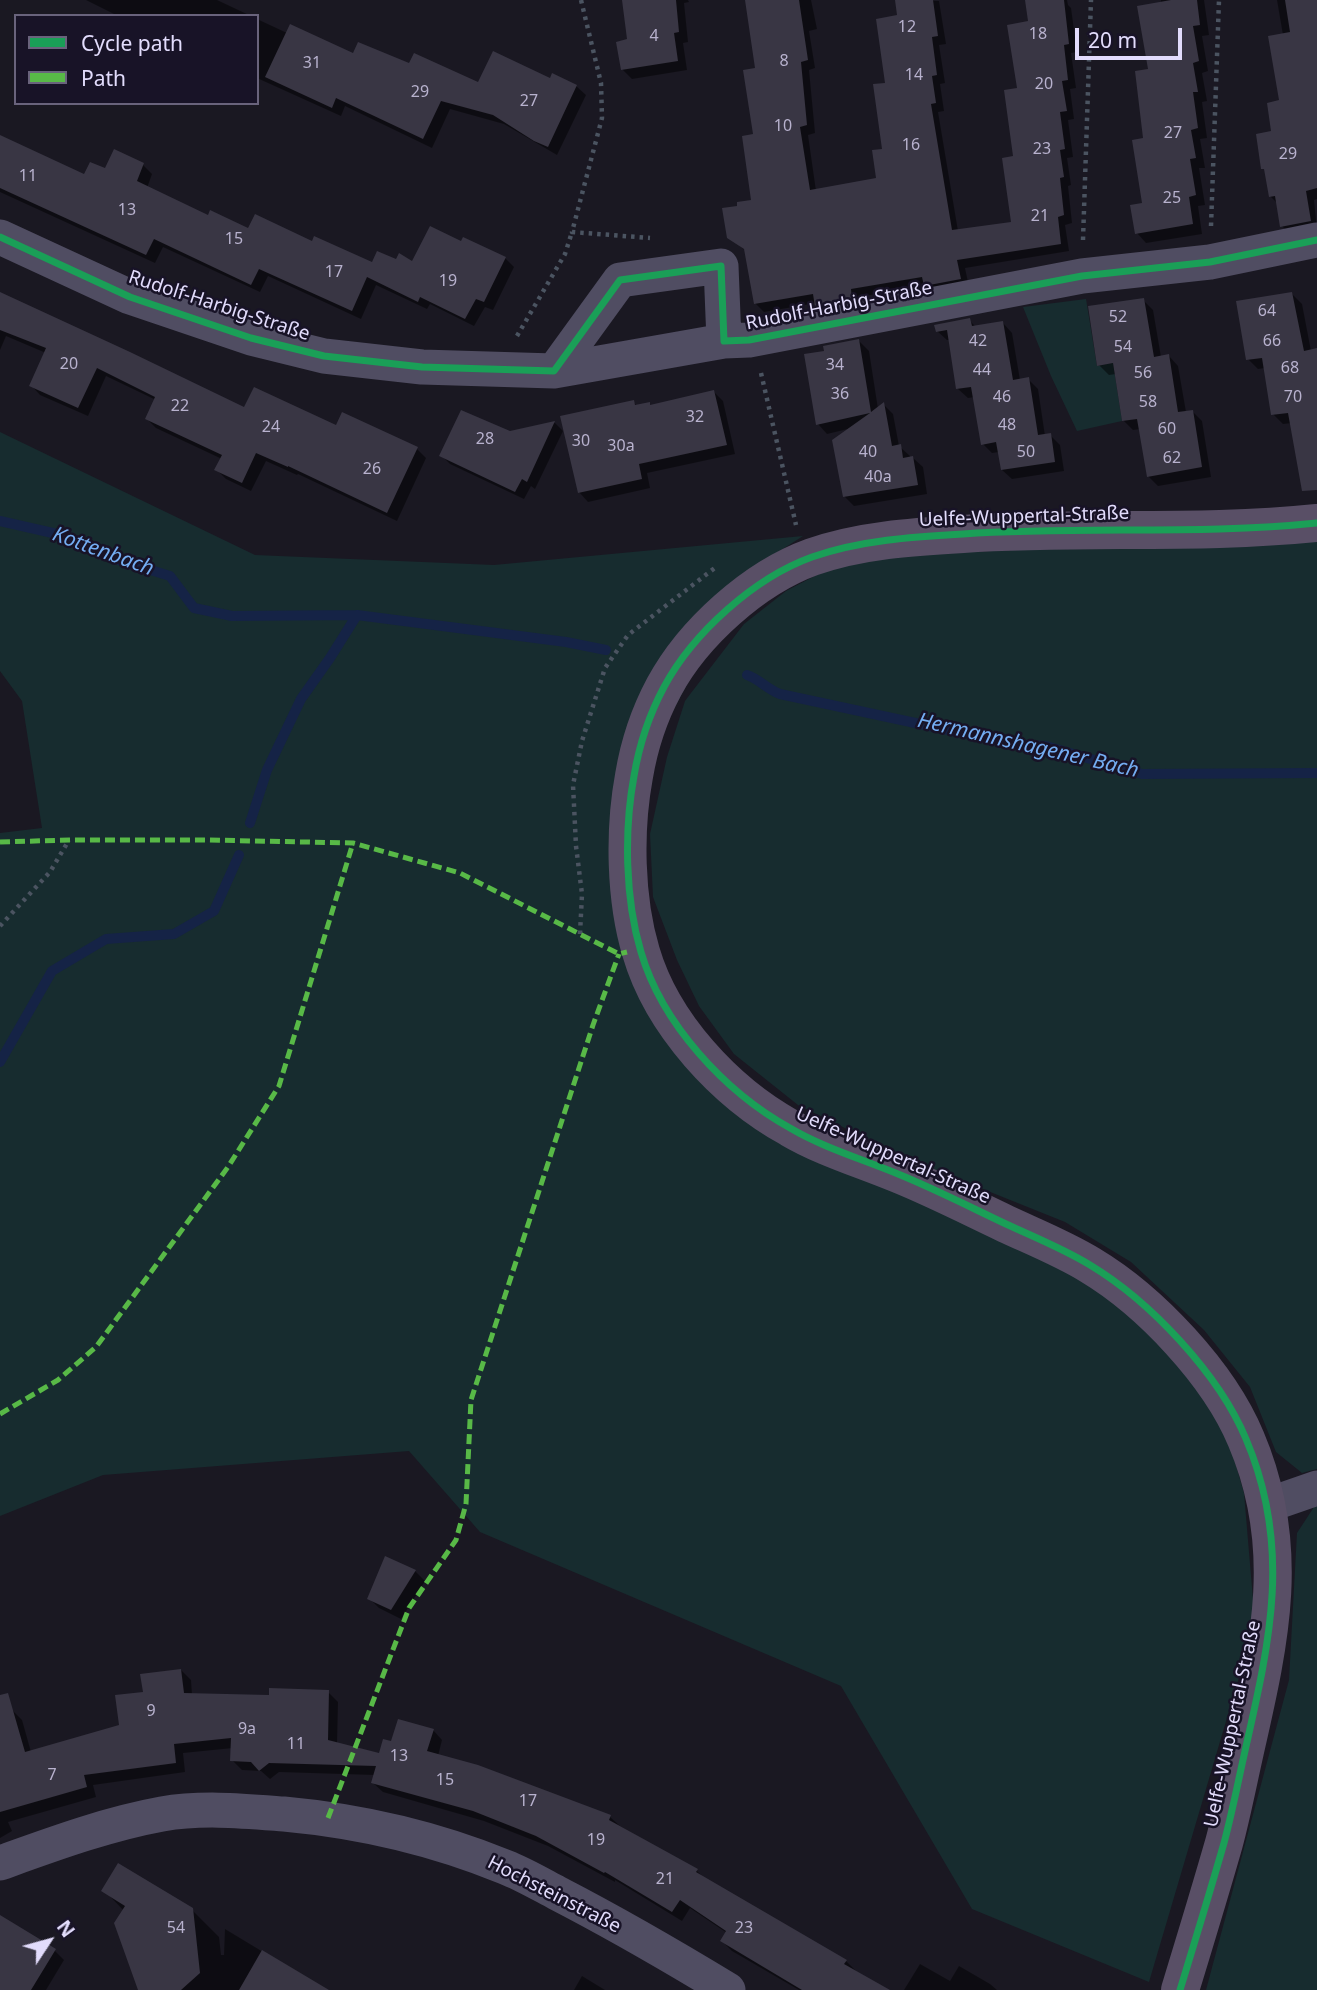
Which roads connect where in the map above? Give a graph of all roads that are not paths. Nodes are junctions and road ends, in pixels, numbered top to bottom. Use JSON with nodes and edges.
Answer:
{"nodes":[{"id":1,"x":0,"y":237,"type":"edge"},
{"id":2,"x":1317,"y":240,"type":"edge"},
{"id":3,"x":724,"y":341,"type":"junction"},
{"id":4,"x":554,"y":371,"type":"junction"},
{"id":5,"x":1317,"y":523,"type":"edge"},
{"id":6,"x":1317,"y":1488,"type":"edge"},
{"id":7,"x":1268,"y":1505,"type":"junction"},
{"id":8,"x":0,"y":1863,"type":"edge"},
{"id":9,"x":725,"y":1989,"type":"edge"},
{"id":10,"x":1180,"y":1990,"type":"edge"}],
"edges":[{"from":1,"to":4,"type":"street","name":"Rudolf-Harbig-Straße"},
{"from":2,"to":3,"type":"street","name":"Rudolf-Harbig-Straße"},
{"from":3,"to":4,"type":"street"},
{"from":3,"to":4,"type":"street","name":"Rudolf-Harbig-Straße"},
{"from":5,"to":7,"type":"main road","name":"Uelfe-Wuppertal-Straße"},
{"from":6,"to":7,"type":"street"},
{"from":7,"to":10,"type":"main road","name":"Uelfe-Wuppertal-Straße"},
{"from":8,"to":9,"type":"street","name":"Hochsteinstraße"}]}
